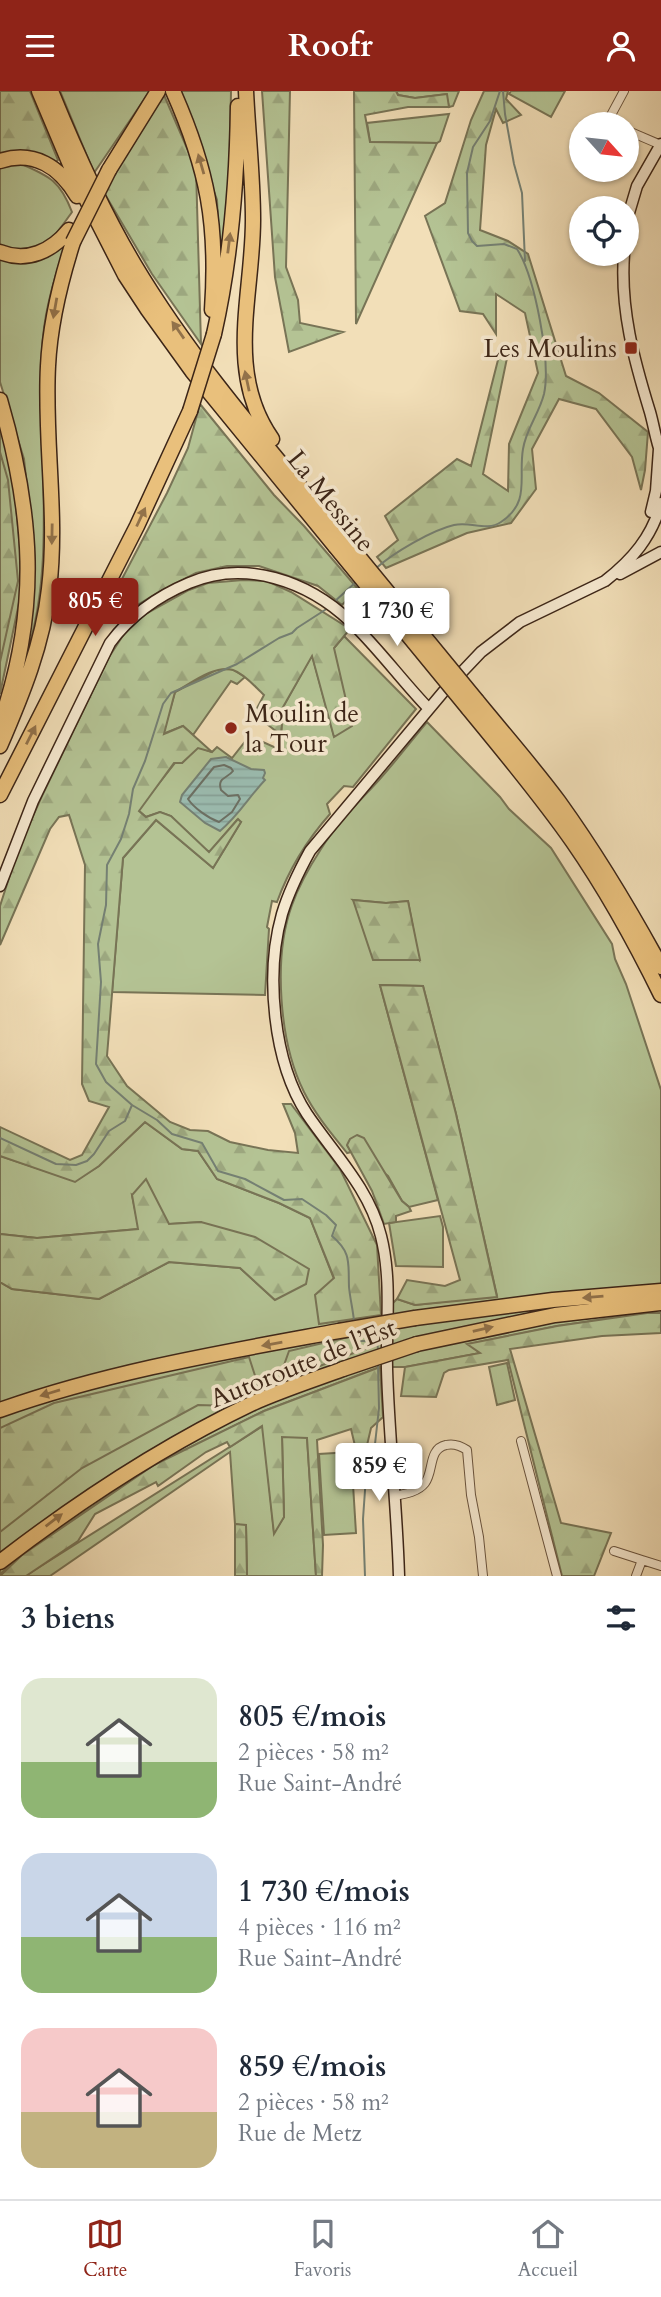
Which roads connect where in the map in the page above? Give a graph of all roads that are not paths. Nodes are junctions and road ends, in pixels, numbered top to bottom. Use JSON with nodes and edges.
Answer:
{"nodes":[{"id":1,"x":39,"y":91,"type":"edge"},
{"id":2,"x":51,"y":91,"type":"edge"},
{"id":3,"x":158,"y":91,"type":"edge"},
{"id":4,"x":173,"y":91,"type":"edge"},
{"id":5,"x":239,"y":91,"type":"edge"},
{"id":6,"x":246,"y":91,"type":"edge"},
{"id":7,"x":624,"y":91,"type":"edge"},
{"id":8,"x":613,"y":112,"type":"edge"},
{"id":9,"x":639,"y":135,"type":"edge"},
{"id":10,"x":661,"y":145,"type":"edge"},
{"id":11,"x":0,"y":160,"type":"edge"},
{"id":12,"x":657,"y":160,"type":"edge"},
{"id":13,"x":633,"y":196,"type":"edge"},
{"id":14,"x":71,"y":236,"type":"junction"},
{"id":15,"x":0,"y":253,"type":"edge"},
{"id":16,"x":624,"y":266,"type":"edge"},
{"id":17,"x":125,"y":275,"type":"junction"},
{"id":18,"x":211,"y":332,"type":"junction"},
{"id":19,"x":0,"y":400,"type":"edge"},
{"id":20,"x":660,"y":451,"type":"edge"},
{"id":21,"x":313,"y":502,"type":"junction"},
{"id":22,"x":661,"y":503,"type":"edge"},
{"id":23,"x":656,"y":517,"type":"edge"},
{"id":24,"x":340,"y":542,"type":"junction"},
{"id":25,"x":661,"y":552,"type":"edge"},
{"id":26,"x":604,"y":581,"type":"junction"},
{"id":27,"x":565,"y":599,"type":"junction"},
{"id":28,"x":472,"y":704,"type":"junction"},
{"id":29,"x":429,"y":709,"type":"junction"},
{"id":30,"x":0,"y":724,"type":"edge"},
{"id":31,"x":0,"y":745,"type":"edge"},
{"id":32,"x":0,"y":795,"type":"edge"},
{"id":33,"x":0,"y":886,"type":"edge"},
{"id":34,"x":661,"y":967,"type":"edge"},
{"id":35,"x":661,"y":995,"type":"edge"},
{"id":36,"x":661,"y":1291,"type":"edge"},
{"id":37,"x":661,"y":1303,"type":"edge"},
{"id":38,"x":0,"y":1410,"type":"edge"},
{"id":39,"x":521,"y":1441,"type":"dead end"},
{"id":40,"x":394,"y":1496,"type":"junction"},
{"id":41,"x":614,"y":1551,"type":"dead end"},
{"id":42,"x":642,"y":1560,"type":"junction"},
{"id":43,"x":0,"y":1562,"type":"edge"},
{"id":44,"x":661,"y":1566,"type":"edge"},
{"id":45,"x":400,"y":1576,"type":"edge"},
{"id":46,"x":483,"y":1576,"type":"edge"},
{"id":47,"x":557,"y":1576,"type":"edge"},
{"id":48,"x":636,"y":1576,"type":"edge"}],
"edges":[{"from":1,"to":17,"type":"highway","name":"La Messine"},
{"from":21,"to":2,"type":"highway","name":"La Messine","one_way":true},
{"from":3,"to":14,"type":"highway","bridge":true},
{"from":18,"to":4,"type":"highway","one_way":true},
{"from":18,"to":5,"type":"highway","one_way":true},
{"from":21,"to":6,"type":"highway","one_way":true},
{"from":7,"to":8,"type":"street"},
{"from":9,"to":10,"type":"street"},
{"from":10,"to":12,"type":"main road"},
{"from":11,"to":17,"type":"highway"},
{"from":12,"to":13,"type":"main road"},
{"from":14,"to":15,"type":"highway"},
{"from":14,"to":31,"type":"highway","one_way":true},
{"from":16,"to":20,"type":"main road"},
{"from":17,"to":24,"type":"highway","name":"La Messine"},
{"from":32,"to":18,"type":"highway","one_way":true,"bridge":true},
{"from":19,"to":30,"type":"highway"},
{"from":20,"to":23,"type":"main road"},
{"from":21,"to":24,"type":"highway","name":"La Messine"},
{"from":22,"to":23,"type":"main road"},
{"from":23,"to":26,"type":"main road"},
{"from":23,"to":27,"type":"main road"},
{"from":24,"to":28,"type":"highway","name":"La Messine","bridge":true},
{"from":25,"to":26,"type":"main road"},
{"from":26,"to":27,"type":"main road"},
{"from":27,"to":29,"type":"main road"},
{"from":28,"to":34,"type":"highway","name":"La Messine"},
{"from":28,"to":35,"type":"highway","name":"La Messine"},
{"from":29,"to":33,"type":"main road"},
{"from":29,"to":40,"type":"main road"},
{"from":36,"to":38,"type":"highway","name":"Autoroute de l’Est","one_way":true,"bridge":true},
{"from":43,"to":37,"type":"highway","name":"Autoroute de l’Est","one_way":true,"bridge":true},
{"from":39,"to":47,"type":"street"},
{"from":40,"to":45,"type":"main road"},
{"from":40,"to":46,"type":"street"},
{"from":41,"to":42,"type":"street"},
{"from":42,"to":44,"type":"street"},
{"from":42,"to":48,"type":"street"}]}
